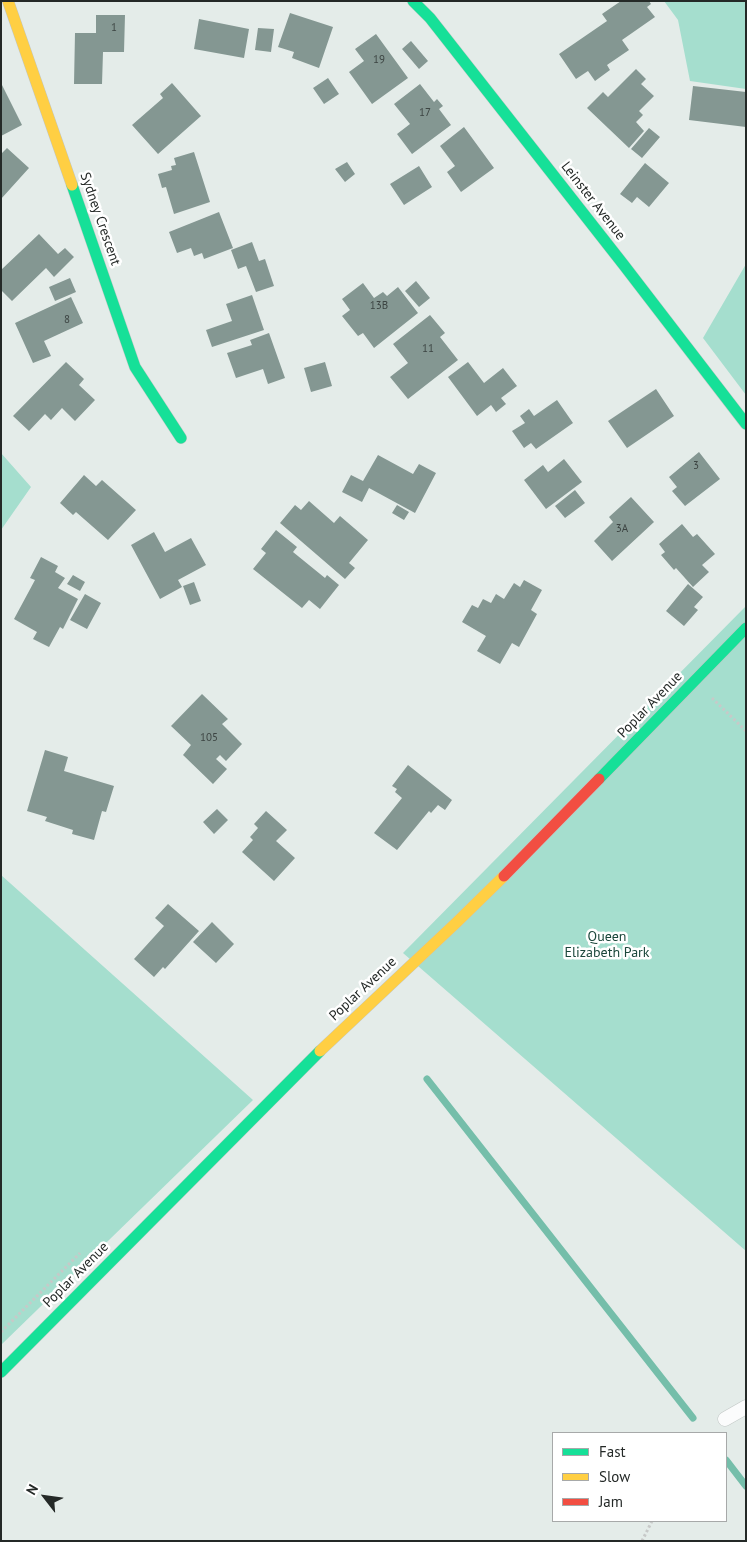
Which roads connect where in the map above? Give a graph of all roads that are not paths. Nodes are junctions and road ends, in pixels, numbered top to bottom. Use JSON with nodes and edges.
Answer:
{"nodes":[{"id":1,"x":8,"y":1,"type":"edge"},
{"id":2,"x":413,"y":1,"type":"edge"},
{"id":3,"x":746,"y":424,"type":"edge"},
{"id":4,"x":181,"y":438,"type":"dead end"},
{"id":5,"x":746,"y":628,"type":"edge"},
{"id":6,"x":1,"y":1372,"type":"edge"},
{"id":7,"x":746,"y":1407,"type":"edge"},
{"id":8,"x":725,"y":1419,"type":"dead end"}],
"edges":[{"from":1,"to":4,"type":"main road","name":"Sydney Crescent"},
{"from":2,"to":3,"type":"main road","name":"Leinster Avenue"},
{"from":5,"to":6,"type":"main road","name":"Poplar Avenue"},
{"from":7,"to":8,"type":"lane"}]}
